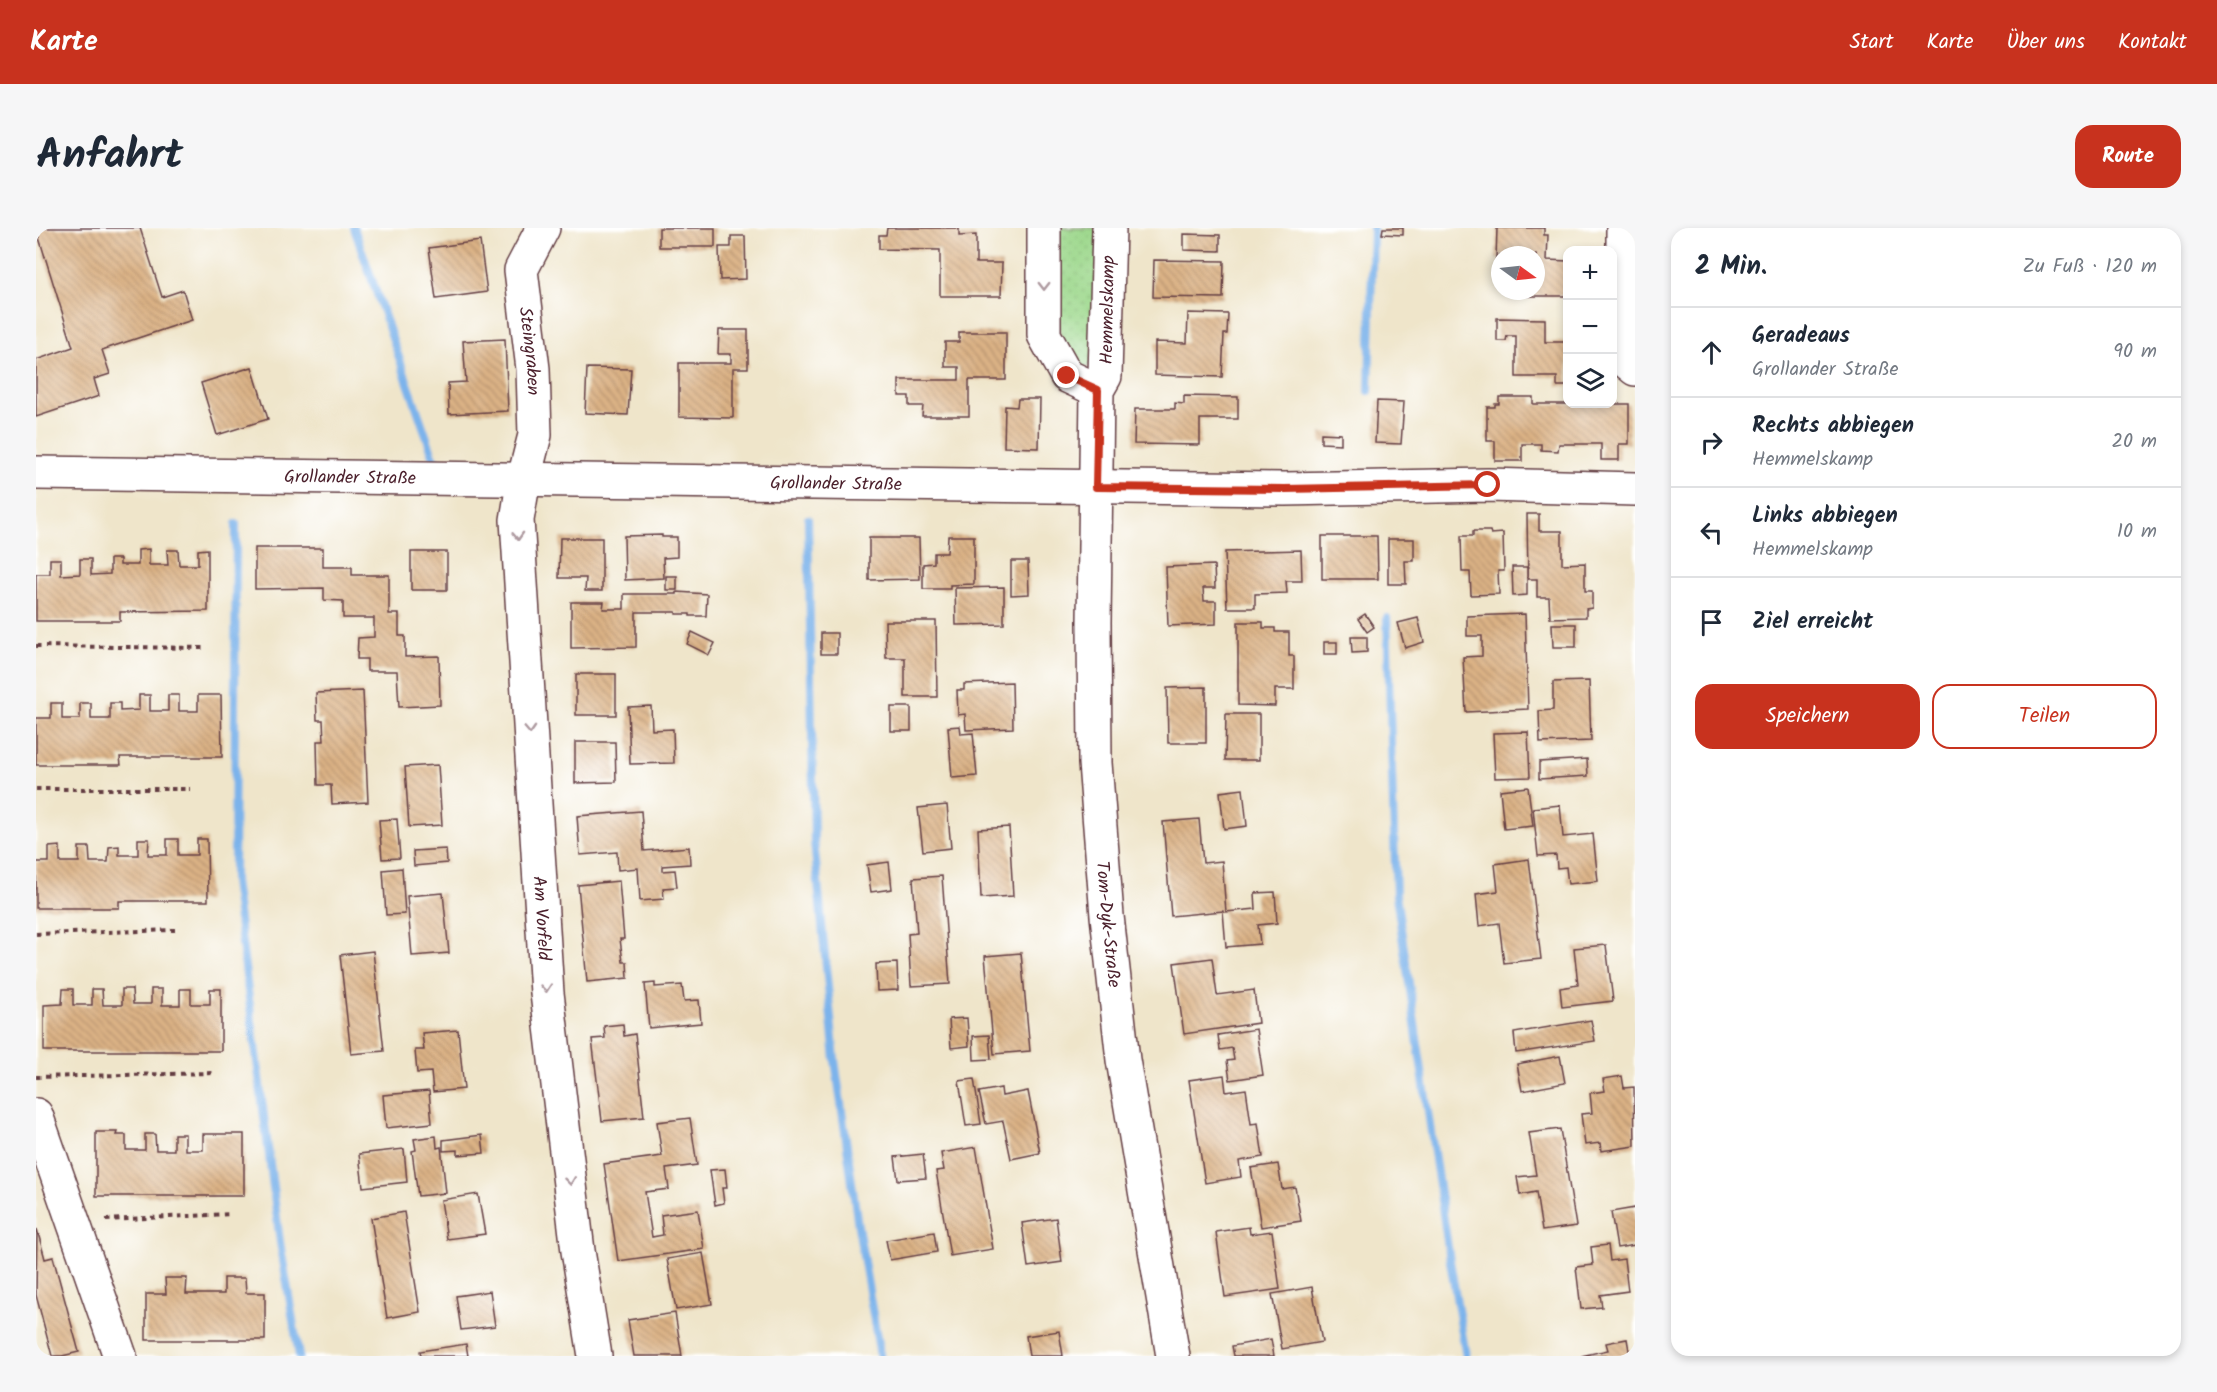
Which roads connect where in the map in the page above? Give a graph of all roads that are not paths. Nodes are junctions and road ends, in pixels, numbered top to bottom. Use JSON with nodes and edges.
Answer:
{"nodes":[{"id":1,"x":543,"y":228,"type":"edge"},
{"id":2,"x":1044,"y":228,"type":"edge"},
{"id":3,"x":1109,"y":228,"type":"edge"},
{"id":4,"x":1623,"y":228,"type":"edge"},
{"id":5,"x":1635,"y":369,"type":"edge"},
{"id":6,"x":1098,"y":390,"type":"junction"},
{"id":7,"x":36,"y":472,"type":"edge"},
{"id":8,"x":524,"y":478,"type":"junction"},
{"id":9,"x":1096,"y":487,"type":"junction"},
{"id":10,"x":1635,"y":489,"type":"edge"},
{"id":11,"x":36,"y":1115,"type":"edge"},
{"id":12,"x":120,"y":1356,"type":"edge"},
{"id":13,"x":595,"y":1356,"type":"edge"},
{"id":14,"x":1173,"y":1356,"type":"edge"}],
"edges":[{"from":1,"to":8,"type":"street","name":"Steingraben"},
{"from":2,"to":6,"type":"street","name":"Hemmelskamp","one_way":true},
{"from":3,"to":6,"type":"street","name":"Hemmelskamp"},
{"from":4,"to":5,"type":"street"},
{"from":6,"to":9,"type":"street","name":"Hemmelskamp"},
{"from":7,"to":8,"type":"street","name":"Grollander Straße"},
{"from":8,"to":9,"type":"street","name":"Grollander Straße"},
{"from":8,"to":13,"type":"street","name":"Am Vorfeld","one_way":true},
{"from":9,"to":10,"type":"street","name":"Grollander Straße"},
{"from":9,"to":14,"type":"street","name":"Tom-Dyk-Straße"},
{"from":11,"to":12,"type":"street"}]}
